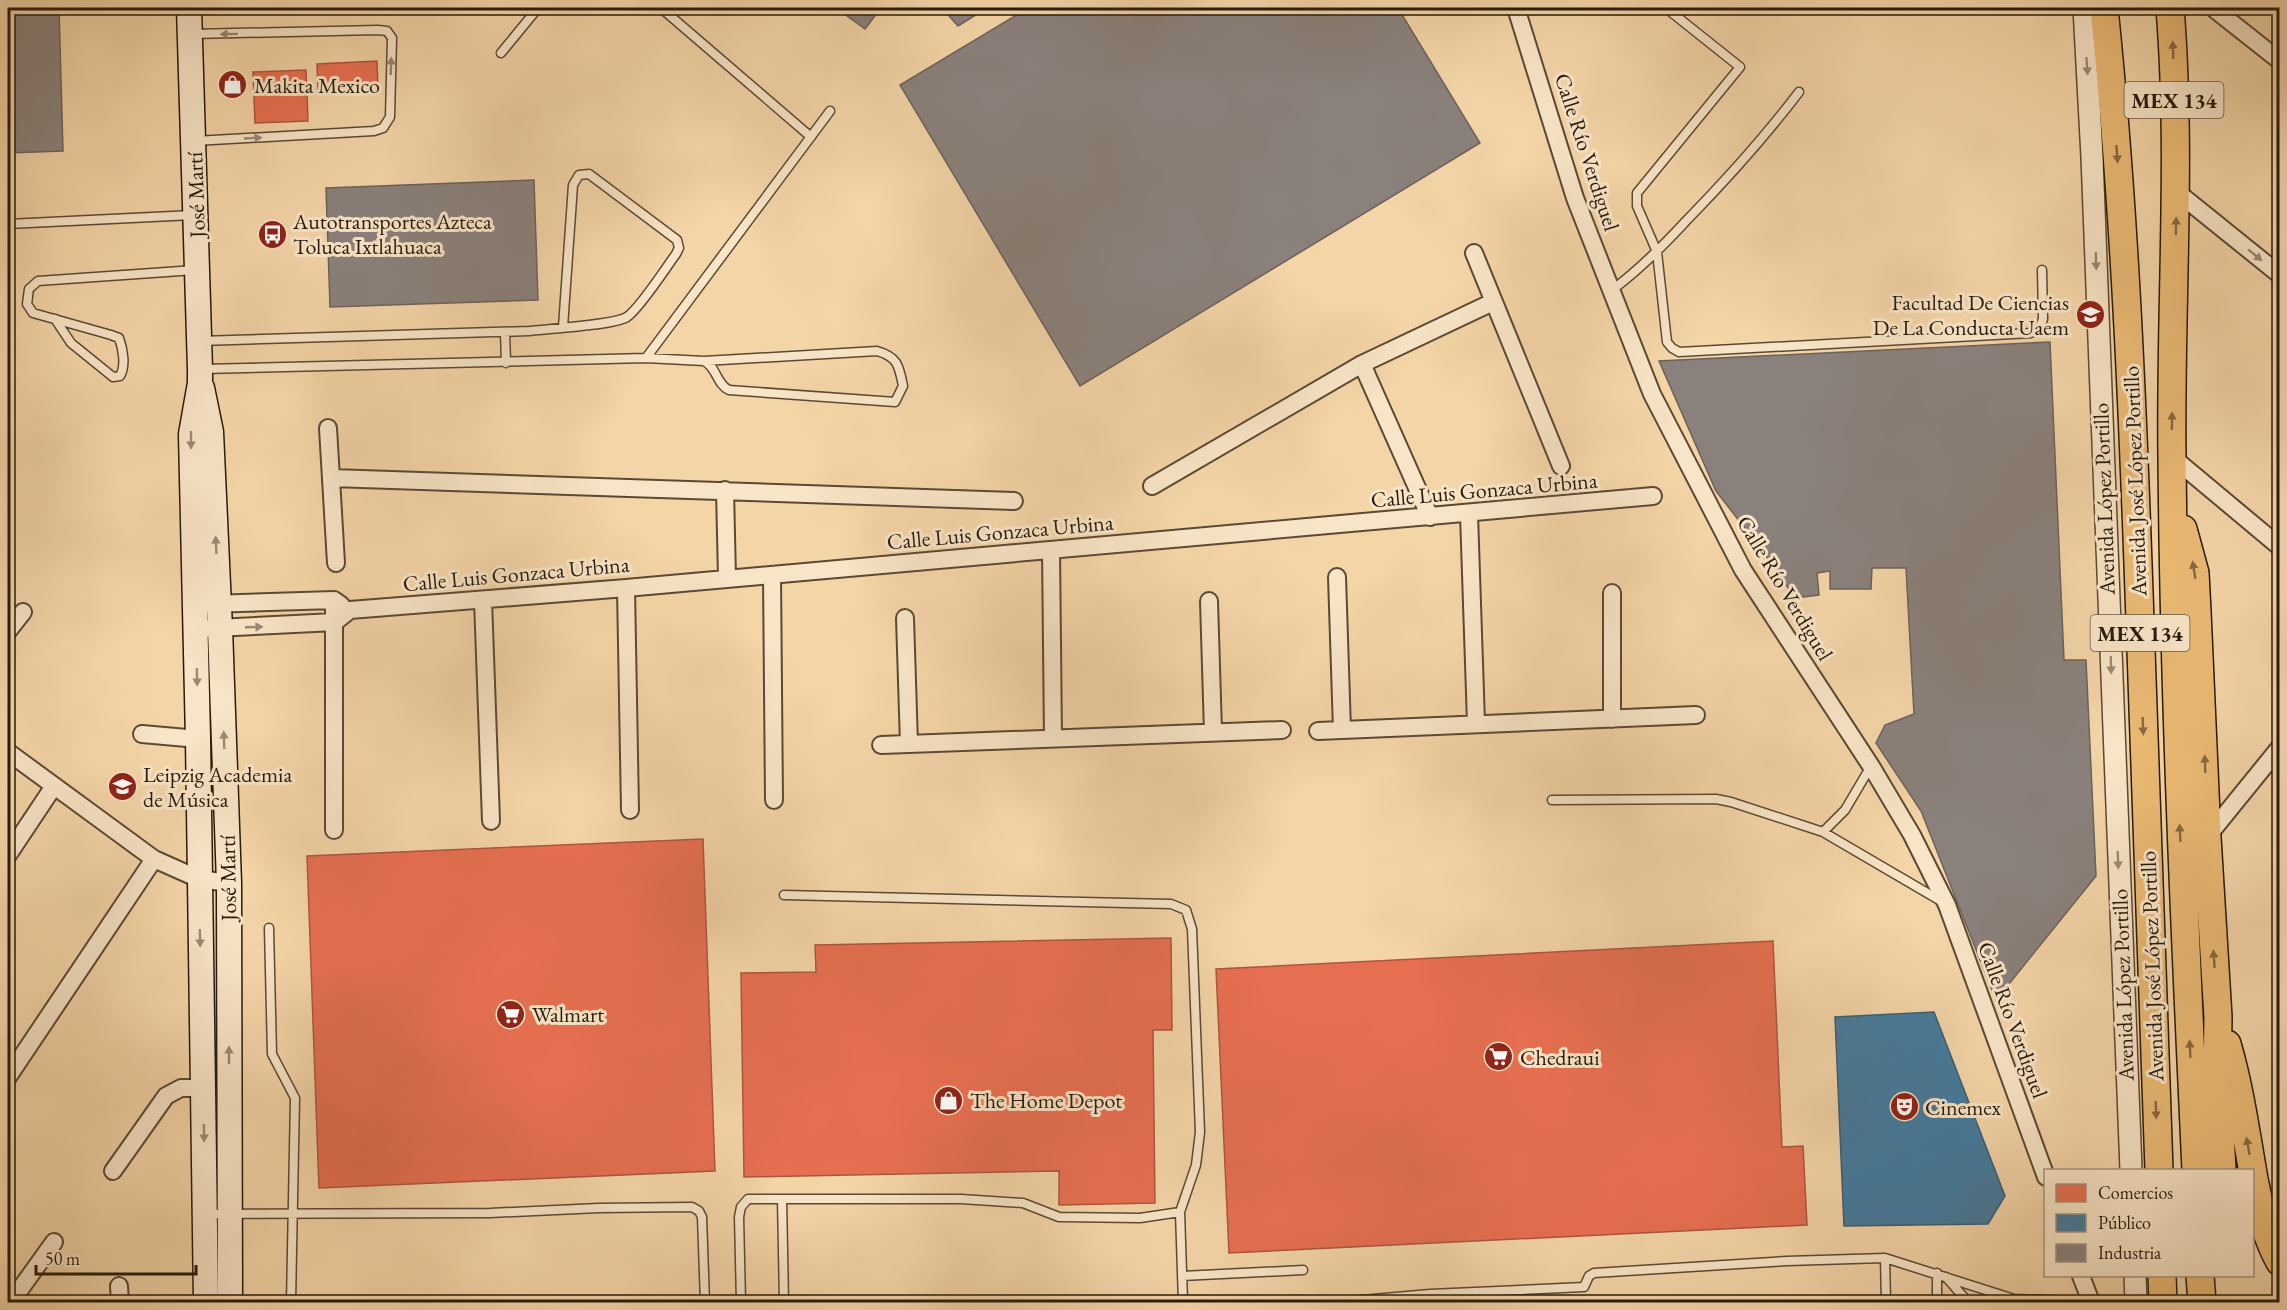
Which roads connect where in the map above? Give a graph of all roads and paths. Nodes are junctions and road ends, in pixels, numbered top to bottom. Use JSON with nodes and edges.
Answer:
{"nodes":[{"id":1,"x":189,"y":8,"type":"edge"},
{"id":2,"x":538,"y":8,"type":"edge"},
{"id":3,"x":661,"y":8,"type":"edge"},
{"id":4,"x":1516,"y":8,"type":"edge"},
{"id":5,"x":1666,"y":8,"type":"edge"},
{"id":6,"x":2084,"y":8,"type":"edge"},
{"id":7,"x":2104,"y":8,"type":"edge"},
{"id":8,"x":2170,"y":8,"type":"edge"},
{"id":9,"x":2214,"y":8,"type":"edge"},
{"id":10,"x":190,"y":34,"type":"junction"},
{"id":11,"x":501,"y":54,"type":"dead end"},
{"id":12,"x":2280,"y":61,"type":"edge"},
{"id":13,"x":1799,"y":92,"type":"dead end"},
{"id":14,"x":830,"y":111,"type":"dead end"},
{"id":15,"x":811,"y":137,"type":"junction"},
{"id":16,"x":194,"y":141,"type":"junction"},
{"id":17,"x":2177,"y":192,"type":"junction"},
{"id":18,"x":196,"y":215,"type":"junction"},
{"id":19,"x":8,"y":224,"type":"edge"},
{"id":20,"x":1657,"y":252,"type":"junction"},
{"id":21,"x":1474,"y":253,"type":"dead end"},
{"id":22,"x":198,"y":270,"type":"junction"},
{"id":23,"x":2042,"y":270,"type":"dead end"},
{"id":24,"x":2280,"y":275,"type":"edge"},
{"id":25,"x":1612,"y":290,"type":"junction"},
{"id":26,"x":1493,"y":302,"type":"junction"},
{"id":27,"x":55,"y":319,"type":"junction"},
{"id":28,"x":562,"y":327,"type":"junction"},
{"id":29,"x":505,"y":332,"type":"junction"},
{"id":30,"x":200,"y":341,"type":"junction"},
{"id":31,"x":646,"y":358,"type":"junction"},
{"id":32,"x":704,"y":361,"type":"junction"},
{"id":33,"x":506,"y":363,"type":"junction"},
{"id":34,"x":1362,"y":364,"type":"junction"},
{"id":35,"x":200,"y":376,"type":"junction"},
{"id":36,"x":328,"y":428,"type":"dead end"},
{"id":37,"x":2171,"y":456,"type":"junction"},
{"id":38,"x":1561,"y":466,"type":"dead end"},
{"id":39,"x":332,"y":478,"type":"junction"},
{"id":40,"x":1152,"y":486,"type":"dead end"},
{"id":41,"x":725,"y":490,"type":"junction"},
{"id":42,"x":1653,"y":496,"type":"dead end"},
{"id":43,"x":1014,"y":501,"type":"dead end"},
{"id":44,"x":2173,"y":501,"type":"junction"},
{"id":45,"x":1469,"y":514,"type":"junction"},
{"id":46,"x":1430,"y":518,"type":"junction"},
{"id":47,"x":2280,"y":547,"type":"edge"},
{"id":48,"x":1051,"y":550,"type":"junction"},
{"id":49,"x":336,"y":563,"type":"dead end"},
{"id":50,"x":772,"y":575,"type":"junction"},
{"id":51,"x":1337,"y":577,"type":"dead end"},
{"id":52,"x":728,"y":578,"type":"junction"},
{"id":53,"x":626,"y":588,"type":"junction"},
{"id":54,"x":1612,"y":593,"type":"dead end"},
{"id":55,"x":334,"y":600,"type":"junction"},
{"id":56,"x":483,"y":600,"type":"junction"},
{"id":57,"x":1209,"y":602,"type":"dead end"},
{"id":58,"x":207,"y":604,"type":"junction"},
{"id":59,"x":350,"y":610,"type":"junction"},
{"id":60,"x":23,"y":612,"type":"dead end"},
{"id":61,"x":905,"y":618,"type":"dead end"},
{"id":62,"x":335,"y":622,"type":"junction"},
{"id":63,"x":220,"y":628,"type":"junction"},
{"id":64,"x":196,"y":629,"type":"junction"},
{"id":65,"x":8,"y":631,"type":"edge"},
{"id":66,"x":1696,"y":715,"type":"dead end"},
{"id":67,"x":1612,"y":719,"type":"junction"},
{"id":68,"x":1476,"y":723,"type":"junction"},
{"id":69,"x":1282,"y":730,"type":"dead end"},
{"id":70,"x":1342,"y":730,"type":"junction"},
{"id":71,"x":1318,"y":731,"type":"dead end"},
{"id":72,"x":1213,"y":732,"type":"junction"},
{"id":73,"x":142,"y":734,"type":"dead end"},
{"id":74,"x":1053,"y":738,"type":"junction"},
{"id":75,"x":198,"y":739,"type":"junction"},
{"id":76,"x":909,"y":744,"type":"junction"},
{"id":77,"x":881,"y":745,"type":"dead end"},
{"id":78,"x":2280,"y":747,"type":"edge"},
{"id":79,"x":8,"y":752,"type":"edge"},
{"id":80,"x":1871,"y":766,"type":"junction"},
{"id":81,"x":54,"y":786,"type":"junction"},
{"id":82,"x":774,"y":800,"type":"dead end"},
{"id":83,"x":1552,"y":800,"type":"dead end"},
{"id":84,"x":630,"y":810,"type":"dead end"},
{"id":85,"x":491,"y":821,"type":"dead end"},
{"id":86,"x":334,"y":830,"type":"dead end"},
{"id":87,"x":1823,"y":831,"type":"junction"},
{"id":88,"x":2207,"y":837,"type":"junction"},
{"id":89,"x":8,"y":855,"type":"edge"},
{"id":90,"x":154,"y":859,"type":"junction"},
{"id":91,"x":199,"y":879,"type":"junction"},
{"id":92,"x":229,"y":883,"type":"junction"},
{"id":93,"x":784,"y":895,"type":"dead end"},
{"id":94,"x":1947,"y":905,"type":"junction"},
{"id":95,"x":268,"y":928,"type":"dead end"},
{"id":96,"x":2218,"y":1017,"type":"junction"},
{"id":97,"x":8,"y":1077,"type":"edge"},
{"id":98,"x":203,"y":1088,"type":"junction"},
{"id":99,"x":2131,"y":1169,"type":"edge"},
{"id":100,"x":2158,"y":1169,"type":"edge"},
{"id":101,"x":2196,"y":1169,"type":"edge"},
{"id":102,"x":2222,"y":1169,"type":"edge"},
{"id":103,"x":2253,"y":1169,"type":"edge"},
{"id":104,"x":113,"y":1171,"type":"dead end"},
{"id":105,"x":2044,"y":1172,"type":"edge"},
{"id":106,"x":2254,"y":1177,"type":"edge"},
{"id":107,"x":782,"y":1199,"type":"junction"},
{"id":108,"x":1180,"y":1212,"type":"junction"},
{"id":109,"x":229,"y":1213,"type":"junction"},
{"id":110,"x":205,"y":1214,"type":"junction"},
{"id":111,"x":291,"y":1214,"type":"junction"},
{"id":112,"x":54,"y":1242,"type":"dead end"},
{"id":113,"x":1885,"y":1258,"type":"junction"},
{"id":114,"x":2280,"y":1262,"type":"edge"},
{"id":115,"x":1303,"y":1270,"type":"dead end"},
{"id":116,"x":1941,"y":1275,"type":"junction"},
{"id":117,"x":1182,"y":1276,"type":"junction"},
{"id":118,"x":2082,"y":1277,"type":"edge"},
{"id":119,"x":2135,"y":1277,"type":"edge"},
{"id":120,"x":2162,"y":1277,"type":"edge"},
{"id":121,"x":2200,"y":1277,"type":"edge"},
{"id":122,"x":11,"y":1302,"type":"edge"},
{"id":123,"x":206,"y":1302,"type":"edge"},
{"id":124,"x":230,"y":1302,"type":"edge"},
{"id":125,"x":291,"y":1302,"type":"edge"},
{"id":126,"x":705,"y":1302,"type":"edge"},
{"id":127,"x":741,"y":1302,"type":"edge"},
{"id":128,"x":784,"y":1302,"type":"edge"},
{"id":129,"x":1183,"y":1302,"type":"edge"},
{"id":130,"x":1340,"y":1302,"type":"edge"},
{"id":131,"x":1886,"y":1302,"type":"edge"},
{"id":132,"x":1937,"y":1302,"type":"edge"},
{"id":133,"x":1968,"y":1302,"type":"edge"},
{"id":134,"x":2090,"y":1302,"type":"edge"},
{"id":135,"x":2107,"y":1302,"type":"edge"},
{"id":136,"x":2136,"y":1302,"type":"edge"},
{"id":137,"x":2163,"y":1302,"type":"edge"},
{"id":138,"x":2202,"y":1302,"type":"edge"}],
"edges":[{"from":1,"to":10,"type":"main road","name":"José Martí"},
{"from":2,"to":11,"type":"lane"},
{"from":3,"to":15,"type":"lane"},
{"from":4,"to":25,"type":"street","name":"Calle Río Verdiguel"},
{"from":5,"to":20,"type":"lane"},
{"from":6,"to":99,"type":"street","name":"Avenida López Portillo","one_way":true},
{"from":7,"to":100,"type":"main road","name":"Avenida José López Portillo","number":"MEX 134","one_way":true},
{"from":17,"to":8,"type":"main road","name":"Avenida José López Portillo","number":"MEX 134","one_way":true},
{"from":9,"to":12,"type":"street"},
{"from":10,"to":16,"type":"main road","name":"José Martí"},
{"from":16,"to":10,"type":"lane","one_way":true},
{"from":13,"to":20,"type":"lane"},
{"from":14,"to":15,"type":"lane"},
{"from":15,"to":31,"type":"lane"},
{"from":16,"to":18,"type":"main road","name":"José Martí"},
{"from":17,"to":24,"type":"street","one_way":true},
{"from":37,"to":17,"type":"main road","name":"Avenida José López Portillo","number":"MEX 134","one_way":true},
{"from":18,"to":19,"type":"lane"},
{"from":18,"to":22,"type":"main road","name":"José Martí"},
{"from":20,"to":23,"type":"lane"},
{"from":20,"to":25,"type":"lane"},
{"from":21,"to":26,"type":"street"},
{"from":22,"to":27,"type":"lane"},
{"from":22,"to":30,"type":"main road","name":"José Martí"},
{"from":25,"to":80,"type":"street","name":"Calle Río Verdiguel"},
{"from":26,"to":34,"type":"street"},
{"from":26,"to":38,"type":"street"},
{"from":27,"to":27,"type":"lane"},
{"from":28,"to":28,"type":"lane"},
{"from":28,"to":29,"type":"lane"},
{"from":29,"to":30,"type":"lane"},
{"from":29,"to":33,"type":"lane"},
{"from":30,"to":35,"type":"main road","name":"José Martí"},
{"from":31,"to":32,"type":"lane"},
{"from":31,"to":33,"type":"lane"},
{"from":32,"to":32,"type":"lane"},
{"from":33,"to":35,"type":"lane"},
{"from":34,"to":40,"type":"street"},
{"from":34,"to":46,"type":"street"},
{"from":35,"to":58,"type":"main road","name":"José Martí"},
{"from":36,"to":39,"type":"street"},
{"from":37,"to":44,"type":"main road","name":"Avenida José López Portillo","number":"MEX 134"},
{"from":37,"to":47,"type":"street"},
{"from":39,"to":41,"type":"street"},
{"from":39,"to":49,"type":"street"},
{"from":41,"to":43,"type":"street"},
{"from":41,"to":52,"type":"street"},
{"from":42,"to":45,"type":"street","name":"Calle Luis Gonzaca Urbina"},
{"from":88,"to":44,"type":"main road","one_way":true},
{"from":101,"to":44,"type":"main road","name":"Avenida José López Portillo","number":"MEX 134","one_way":true},
{"from":45,"to":46,"type":"street","name":"Calle Luis Gonzaca Urbina"},
{"from":45,"to":68,"type":"street"},
{"from":46,"to":48,"type":"street","name":"Calle Luis Gonzaca Urbina"},
{"from":48,"to":50,"type":"street","name":"Calle Luis Gonzaca Urbina"},
{"from":48,"to":74,"type":"street"},
{"from":50,"to":52,"type":"street","name":"Calle Luis Gonzaca Urbina"},
{"from":50,"to":82,"type":"street"},
{"from":51,"to":70,"type":"street"},
{"from":52,"to":53,"type":"street","name":"Calle Luis Gonzaca Urbina"},
{"from":53,"to":56,"type":"street","name":"Calle Luis Gonzaca Urbina"},
{"from":53,"to":84,"type":"street"},
{"from":54,"to":67,"type":"street"},
{"from":55,"to":58,"type":"street"},
{"from":55,"to":59,"type":"street"},
{"from":55,"to":62,"type":"street"},
{"from":56,"to":59,"type":"street","name":"Calle Luis Gonzaca Urbina"},
{"from":56,"to":85,"type":"street"},
{"from":57,"to":72,"type":"street"},
{"from":58,"to":63,"type":"main road","name":"José Martí"},
{"from":58,"to":64,"type":"main road","name":"José Martí"},
{"from":59,"to":62,"type":"street"},
{"from":60,"to":65,"type":"street"},
{"from":61,"to":76,"type":"street"},
{"from":63,"to":62,"type":"street","one_way":true},
{"from":62,"to":86,"type":"street"},
{"from":63,"to":64,"type":"street"},
{"from":92,"to":63,"type":"main road","name":"José Martí","one_way":true},
{"from":64,"to":75,"type":"main road","name":"José Martí","one_way":true},
{"from":66,"to":67,"type":"street"},
{"from":67,"to":68,"type":"street"},
{"from":68,"to":70,"type":"street"},
{"from":69,"to":72,"type":"street"},
{"from":70,"to":71,"type":"street"},
{"from":72,"to":74,"type":"street"},
{"from":73,"to":75,"type":"street"},
{"from":74,"to":76,"type":"street"},
{"from":75,"to":91,"type":"main road","name":"José Martí"},
{"from":76,"to":77,"type":"street"},
{"from":78,"to":88,"type":"street"},
{"from":79,"to":81,"type":"street"},
{"from":80,"to":87,"type":"lane"},
{"from":80,"to":94,"type":"street","name":"Calle Río Verdiguel"},
{"from":81,"to":89,"type":"street"},
{"from":81,"to":90,"type":"street"},
{"from":83,"to":87,"type":"lane"},
{"from":87,"to":94,"type":"lane"},
{"from":96,"to":88,"type":"main road","one_way":true},
{"from":90,"to":91,"type":"street"},
{"from":90,"to":97,"type":"street"},
{"from":91,"to":92,"type":"street"},
{"from":91,"to":98,"type":"main road","name":"José Martí","one_way":true},
{"from":109,"to":92,"type":"main road","name":"José Martí","one_way":true},
{"from":93,"to":108,"type":"lane"},
{"from":94,"to":105,"type":"street","name":"Calle Río Verdiguel"},
{"from":95,"to":111,"type":"lane"},
{"from":96,"to":102,"type":"main road"},
{"from":103,"to":96,"type":"main road","one_way":true},
{"from":98,"to":104,"type":"street"},
{"from":98,"to":110,"type":"main road","name":"José Martí","one_way":true},
{"from":114,"to":106,"type":"main road","one_way":true},
{"from":107,"to":108,"type":"lane"},
{"from":107,"to":127,"type":"lane"},
{"from":107,"to":128,"type":"lane"},
{"from":108,"to":117,"type":"lane"},
{"from":109,"to":110,"type":"lane"},
{"from":109,"to":111,"type":"lane"},
{"from":109,"to":124,"type":"main road","name":"José Martí"},
{"from":110,"to":123,"type":"main road","name":"José Martí"},
{"from":111,"to":125,"type":"lane"},
{"from":111,"to":126,"type":"lane"},
{"from":112,"to":122,"type":"street"},
{"from":113,"to":116,"type":"lane"},
{"from":113,"to":130,"type":"lane"},
{"from":113,"to":131,"type":"lane"},
{"from":115,"to":117,"type":"lane"},
{"from":116,"to":132,"type":"lane"},
{"from":116,"to":133,"type":"lane"},
{"from":116,"to":134,"type":"lane"},
{"from":117,"to":129,"type":"lane"},
{"from":118,"to":134,"type":"street"},
{"from":119,"to":136,"type":"street"},
{"from":120,"to":137,"type":"main road"},
{"from":121,"to":138,"type":"main road"},
{"from":134,"to":135,"type":"lane"}]}
